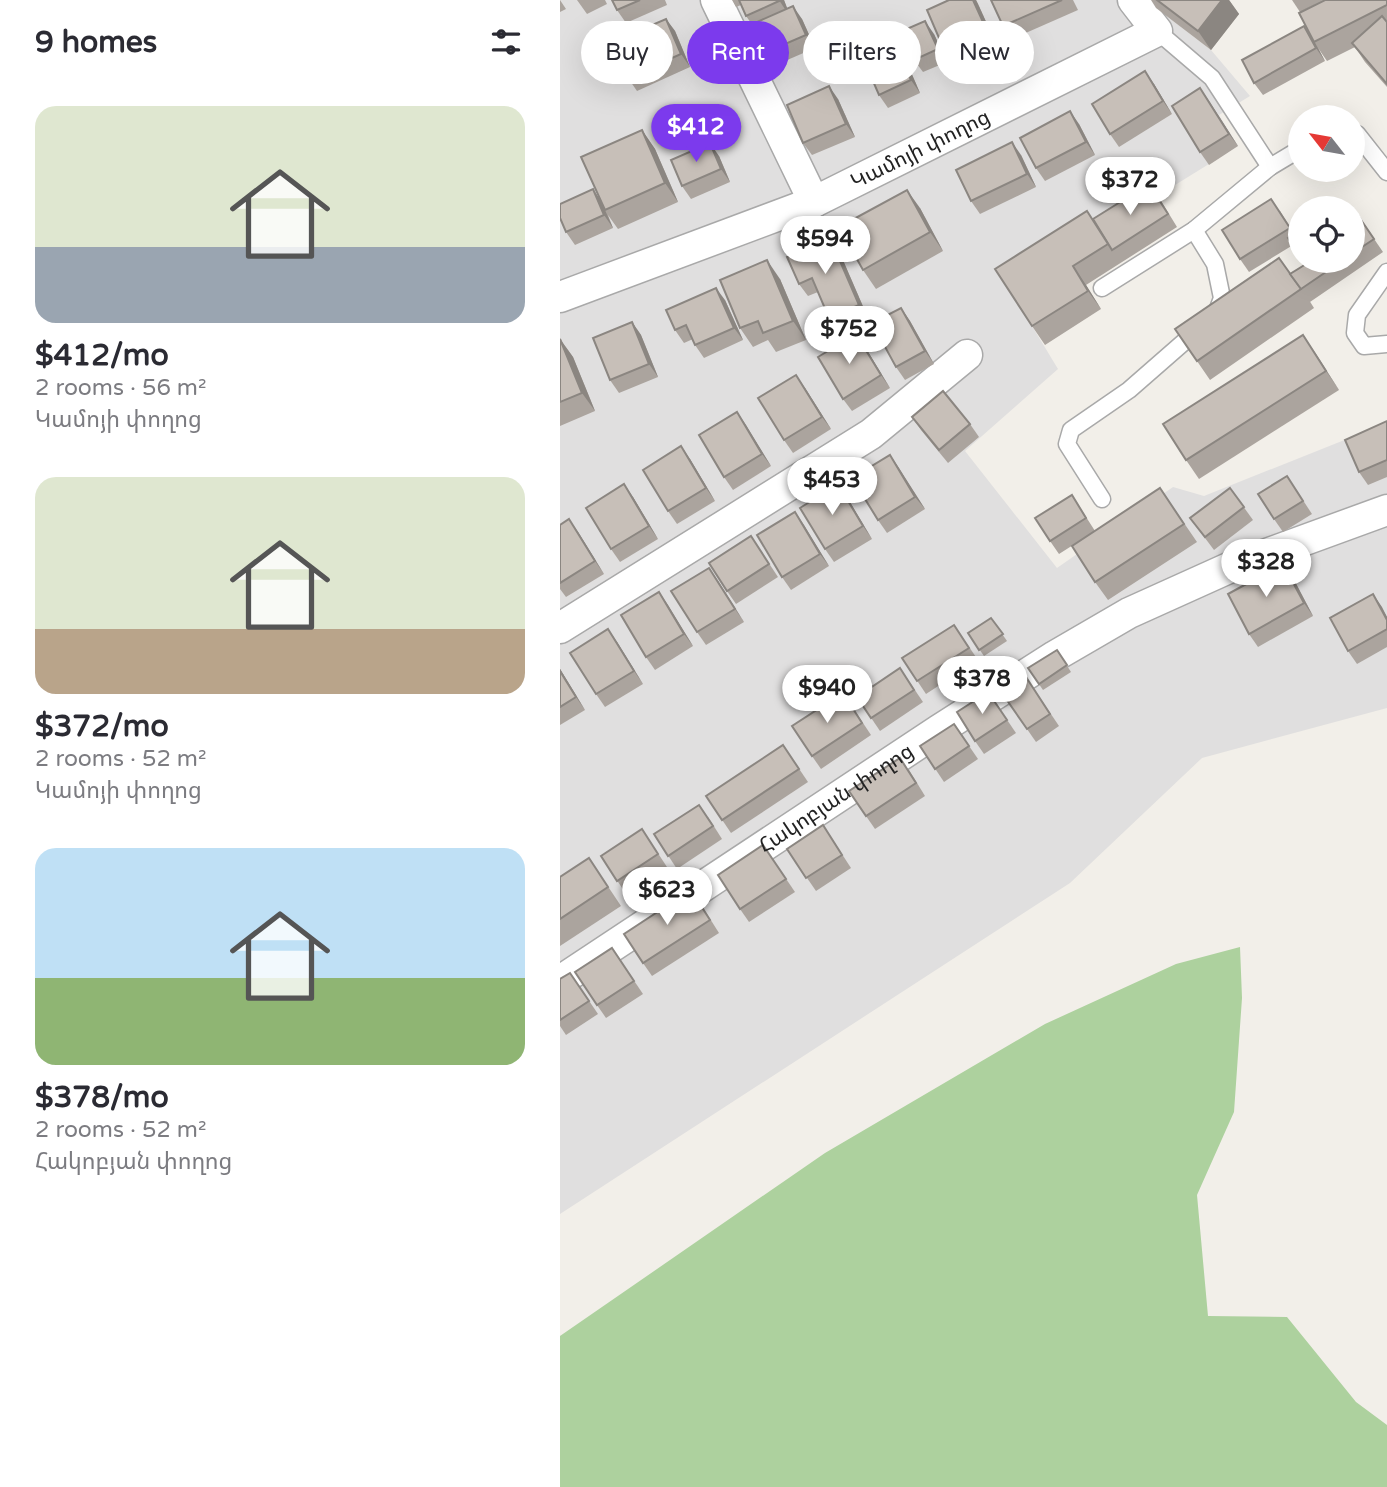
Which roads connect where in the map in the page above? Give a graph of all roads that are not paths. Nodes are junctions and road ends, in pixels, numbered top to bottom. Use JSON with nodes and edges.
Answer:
{"nodes":[{"id":1,"x":716,"y":0,"type":"edge"},
{"id":2,"x":1133,"y":0,"type":"edge"},
{"id":3,"x":1157,"y":31,"type":"junction"},
{"id":4,"x":1365,"y":144,"type":"edge"},
{"id":5,"x":1288,"y":156,"type":"edge"},
{"id":6,"x":1270,"y":167,"type":"junction"},
{"id":7,"x":1387,"y":172,"type":"edge"},
{"id":8,"x":814,"y":202,"type":"junction"},
{"id":9,"x":1194,"y":230,"type":"junction"},
{"id":10,"x":1387,"y":272,"type":"edge"},
{"id":11,"x":1102,"y":288,"type":"dead end"},
{"id":12,"x":561,"y":293,"type":"edge"},
{"id":13,"x":1387,"y":344,"type":"edge"},
{"id":14,"x":967,"y":355,"type":"dead end"},
{"id":15,"x":1102,"y":499,"type":"dead end"},
{"id":16,"x":1387,"y":510,"type":"edge"},
{"id":17,"x":560,"y":628,"type":"edge"},
{"id":18,"x":560,"y":981,"type":"edge"}],
"edges":[{"from":1,"to":8,"type":"street"},
{"from":2,"to":3,"type":"street"},
{"from":3,"to":6,"type":"lane"},
{"from":3,"to":8,"type":"street","name":"Կամոյի փողոց"},
{"from":4,"to":7,"type":"lane"},
{"from":5,"to":6,"type":"lane"},
{"from":6,"to":9,"type":"lane"},
{"from":8,"to":12,"type":"street","name":"Կամոյի փողոց"},
{"from":9,"to":11,"type":"lane"},
{"from":9,"to":15,"type":"lane"},
{"from":10,"to":13,"type":"lane"},
{"from":14,"to":17,"type":"street"},
{"from":16,"to":18,"type":"street","name":"Հակոբյան փողոց"}]}
